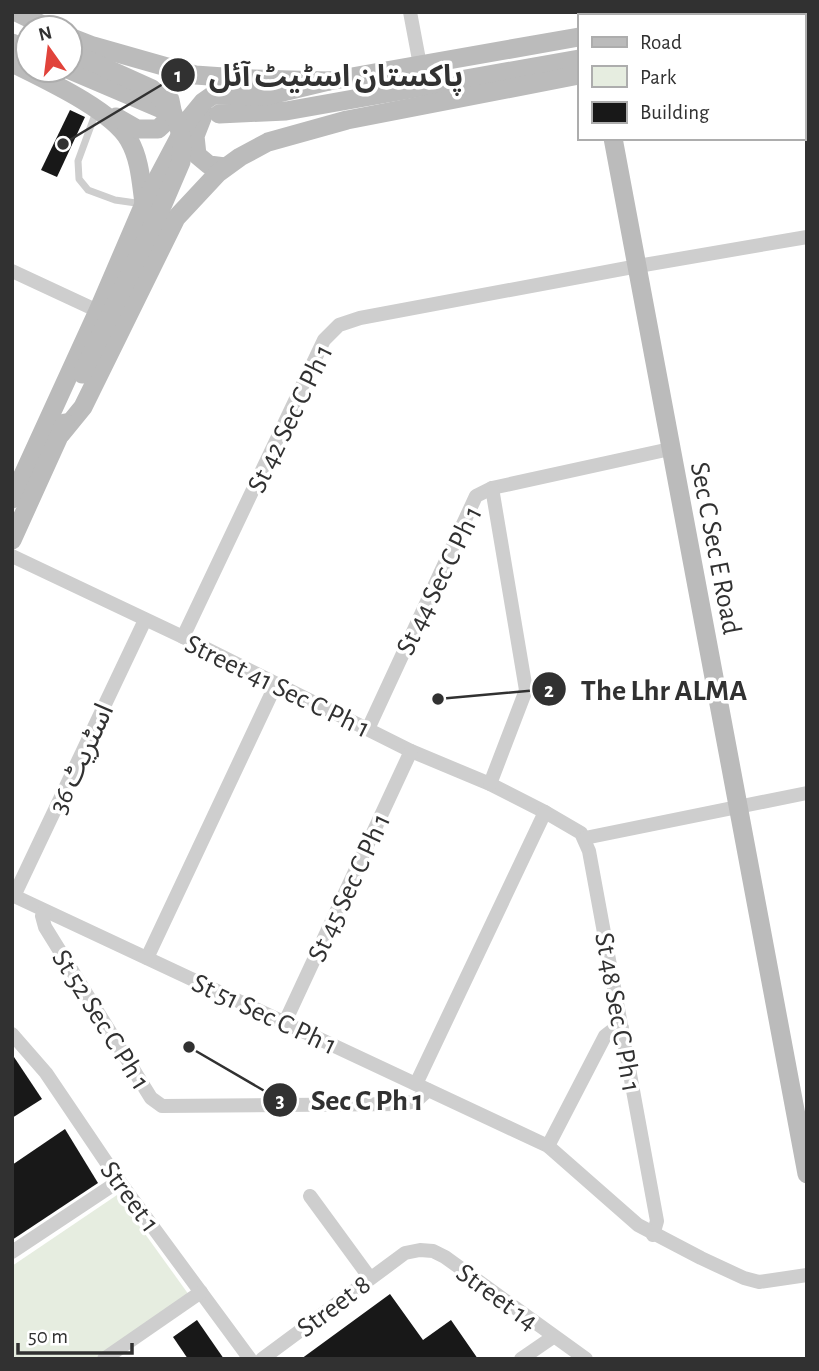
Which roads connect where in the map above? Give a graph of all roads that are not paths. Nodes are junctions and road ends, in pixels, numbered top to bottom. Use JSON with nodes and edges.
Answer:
{"nodes":[{"id":1,"x":410,"y":12,"type":"edge"},
{"id":2,"x":578,"y":37,"type":"edge"},
{"id":3,"x":84,"y":42,"type":"edge"},
{"id":4,"x":93,"y":46,"type":"junction"},
{"id":5,"x":84,"y":58,"type":"edge"},
{"id":6,"x":12,"y":63,"type":"edge"},
{"id":7,"x":420,"y":65,"type":"junction"},
{"id":8,"x":578,"y":71,"type":"edge"},
{"id":9,"x":578,"y":71,"type":"edge"},
{"id":10,"x":84,"y":76,"type":"edge"},
{"id":11,"x":329,"y":80,"type":"junction"},
{"id":12,"x":211,"y":108,"type":"junction"},
{"id":13,"x":97,"y":109,"type":"junction"},
{"id":14,"x":164,"y":110,"type":"dead end"},
{"id":15,"x":613,"y":140,"type":"edge"},
{"id":16,"x":225,"y":167,"type":"junction"},
{"id":17,"x":144,"y":204,"type":"junction"},
{"id":18,"x":807,"y":237,"type":"edge"},
{"id":19,"x":638,"y":265,"type":"junction"},
{"id":20,"x":12,"y":271,"type":"edge"},
{"id":21,"x":98,"y":311,"type":"junction"},
{"id":22,"x":61,"y":434,"type":"junction"},
{"id":23,"x":670,"y":450,"type":"junction"},
{"id":24,"x":492,"y":488,"type":"junction"},
{"id":25,"x":12,"y":499,"type":"edge"},
{"id":26,"x":12,"y":540,"type":"edge"},
{"id":27,"x":12,"y":556,"type":"edge"},
{"id":28,"x":145,"y":620,"type":"junction"},
{"id":29,"x":183,"y":637,"type":"junction"},
{"id":30,"x":276,"y":684,"type":"junction"},
{"id":31,"x":368,"y":729,"type":"junction"},
{"id":32,"x":411,"y":751,"type":"junction"},
{"id":33,"x":490,"y":784,"type":"junction"},
{"id":34,"x":807,"y":793,"type":"edge"},
{"id":35,"x":737,"y":807,"type":"junction"},
{"id":36,"x":545,"y":812,"type":"junction"},
{"id":37,"x":585,"y":838,"type":"junction"},
{"id":38,"x":13,"y":896,"type":"edge"},
{"id":39,"x":44,"y":911,"type":"junction"},
{"id":40,"x":147,"y":958,"type":"junction"},
{"id":41,"x":285,"y":1022,"type":"junction"},
{"id":42,"x":622,"y":1028,"type":"junction"},
{"id":43,"x":12,"y":1034,"type":"edge"},
{"id":44,"x":422,"y":1087,"type":"junction"},
{"id":45,"x":548,"y":1146,"type":"junction"},
{"id":46,"x":807,"y":1174,"type":"edge"},
{"id":47,"x":119,"y":1181,"type":"junction"},
{"id":48,"x":310,"y":1196,"type":"dead end"},
{"id":49,"x":653,"y":1235,"type":"junction"},
{"id":50,"x":12,"y":1252,"type":"edge"},
{"id":51,"x":405,"y":1253,"type":"joint"},
{"id":52,"x":807,"y":1275,"type":"edge"},
{"id":53,"x":370,"y":1278,"type":"junction"},
{"id":54,"x":201,"y":1292,"type":"junction"},
{"id":55,"x":553,"y":1337,"type":"junction"},
{"id":56,"x":104,"y":1359,"type":"edge"},
{"id":57,"x":250,"y":1359,"type":"edge"},
{"id":58,"x":262,"y":1359,"type":"edge"},
{"id":59,"x":521,"y":1359,"type":"edge"},
{"id":60,"x":586,"y":1359,"type":"edge"}],
"edges":[{"from":1,"to":7,"type":"street"},
{"from":2,"to":7,"type":"main road"},
{"from":3,"to":4,"type":"main road"},
{"from":4,"to":11,"type":"main road"},
{"from":4,"to":13,"type":"main road"},
{"from":5,"to":22,"type":"main road","bridge":true},
{"from":6,"to":13,"type":"main road"},
{"from":7,"to":11,"type":"main road"},
{"from":8,"to":12,"type":"main road"},
{"from":9,"to":16,"type":"main road"},
{"from":10,"to":14,"type":"main road"},
{"from":11,"to":12,"type":"main road"},
{"from":12,"to":16,"type":"main road"},
{"from":12,"to":17,"type":"main road"},
{"from":13,"to":17,"type":"main road"},
{"from":13,"to":17,"type":"lane"},
{"from":15,"to":19,"type":"main road","name":"Sec C Sec E Road"},
{"from":16,"to":22,"type":"main road"},
{"from":17,"to":21,"type":"main road"},
{"from":18,"to":19,"type":"street","name":"St 42 Sec C Ph 1"},
{"from":19,"to":23,"type":"main road","name":"Sec C Sec E Road"},
{"from":19,"to":29,"type":"street","name":"St 42 Sec C Ph 1"},
{"from":20,"to":21,"type":"street"},
{"from":21,"to":25,"type":"main road"},
{"from":22,"to":26,"type":"main road"},
{"from":23,"to":24,"type":"street","name":"St 44 Sec C Ph 1"},
{"from":23,"to":35,"type":"main road","name":"Sec C Sec E Road"},
{"from":24,"to":31,"type":"street","name":"St 44 Sec C Ph 1"},
{"from":24,"to":33,"type":"street"},
{"from":27,"to":28,"type":"street","name":"Street 41 Sec C Ph 1"},
{"from":28,"to":29,"type":"street","name":"Street 41 Sec C Ph 1"},
{"from":28,"to":38,"type":"street","name":"اسٹریٹ 36"},
{"from":29,"to":30,"type":"street","name":"Street 41 Sec C Ph 1"},
{"from":30,"to":31,"type":"street","name":"Street 41 Sec C Ph 1"},
{"from":30,"to":40,"type":"street"},
{"from":31,"to":32,"type":"street","name":"Street 41 Sec C Ph 1"},
{"from":32,"to":33,"type":"street","name":"Street 41 Sec C Ph 1"},
{"from":32,"to":41,"type":"street","name":"St 45 Sec C Ph 1"},
{"from":33,"to":36,"type":"street","name":"Street 41 Sec C Ph 1"},
{"from":34,"to":35,"type":"street"},
{"from":35,"to":37,"type":"street"},
{"from":35,"to":46,"type":"main road","name":"Sec C Sec E Road"},
{"from":36,"to":37,"type":"street"},
{"from":36,"to":44,"type":"street"},
{"from":37,"to":42,"type":"street","name":"St 48 Sec C Ph 1"},
{"from":38,"to":39,"type":"street","name":"St 51 Sec C Ph 1"},
{"from":39,"to":40,"type":"street","name":"St 51 Sec C Ph 1"},
{"from":39,"to":44,"type":"street","name":"St 52 Sec C Ph 1"},
{"from":40,"to":41,"type":"street","name":"St 51 Sec C Ph 1"},
{"from":41,"to":44,"type":"street","name":"St 51 Sec C Ph 1"},
{"from":42,"to":45,"type":"street"},
{"from":42,"to":49,"type":"street","name":"St 48 Sec C Ph 1"},
{"from":43,"to":47,"type":"street","name":"Street 1"},
{"from":44,"to":45,"type":"street","name":"St 51 Sec C Ph 1"},
{"from":45,"to":49,"type":"street","name":"St 51 Sec C Ph 1"},
{"from":47,"to":50,"type":"street"},
{"from":47,"to":54,"type":"street","name":"Street 1"},
{"from":48,"to":53,"type":"street"},
{"from":49,"to":52,"type":"street","name":"St 51 Sec C Ph 1"},
{"from":51,"to":53,"type":"street","name":"Street 8"},
{"from":51,"to":55,"type":"street","name":"Street 14"},
{"from":53,"to":58,"type":"street","name":"Street 8"},
{"from":54,"to":56,"type":"street"},
{"from":54,"to":57,"type":"street","name":"Street 1"},
{"from":55,"to":59,"type":"street"},
{"from":55,"to":60,"type":"street","name":"Street 14"}]}
